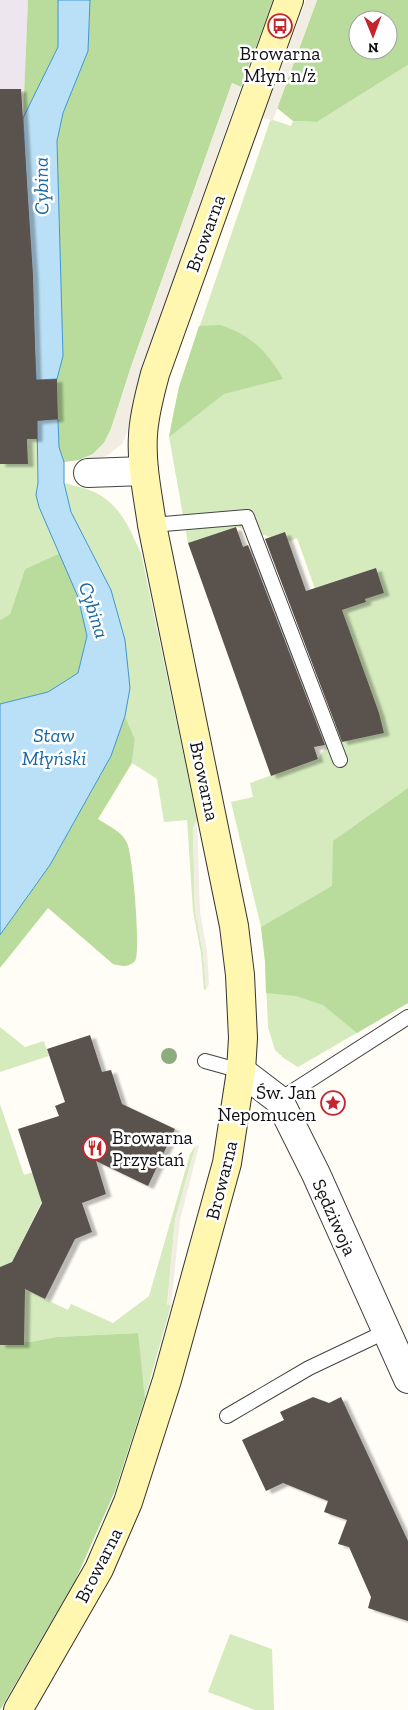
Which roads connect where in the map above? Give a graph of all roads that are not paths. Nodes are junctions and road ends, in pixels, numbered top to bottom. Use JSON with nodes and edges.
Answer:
{"nodes":[{"id":1,"x":289,"y":0,"type":"edge"},
{"id":2,"x":144,"y":471,"type":"junction"},
{"id":3,"x":88,"y":473,"type":"dead end"},
{"id":4,"x":152,"y":525,"type":"junction"},
{"id":5,"x":340,"y":760,"type":"dead end"},
{"id":6,"x":408,"y":1017,"type":"edge"},
{"id":7,"x":205,"y":1061,"type":"dead end"},
{"id":8,"x":241,"y":1071,"type":"junction"},
{"id":9,"x":279,"y":1100,"type":"junction"},
{"id":10,"x":387,"y":1331,"type":"junction"},
{"id":11,"x":408,"y":1379,"type":"edge"},
{"id":12,"x":226,"y":1416,"type":"dead end"},
{"id":13,"x":18,"y":1710,"type":"edge"}],
"edges":[{"from":1,"to":2,"type":"street","name":"Browarna"},
{"from":2,"to":3,"type":"street"},
{"from":2,"to":4,"type":"street","name":"Browarna"},
{"from":4,"to":5,"type":"lane"},
{"from":4,"to":8,"type":"street","name":"Browarna"},
{"from":6,"to":9,"type":"lane"},
{"from":7,"to":8,"type":"lane"},
{"from":8,"to":9,"type":"street","name":"Sędziwoja"},
{"from":8,"to":13,"type":"street","name":"Browarna"},
{"from":9,"to":10,"type":"street","name":"Sędziwoja"},
{"from":10,"to":11,"type":"street","name":"Sędziwoja"},
{"from":10,"to":12,"type":"lane"}]}
